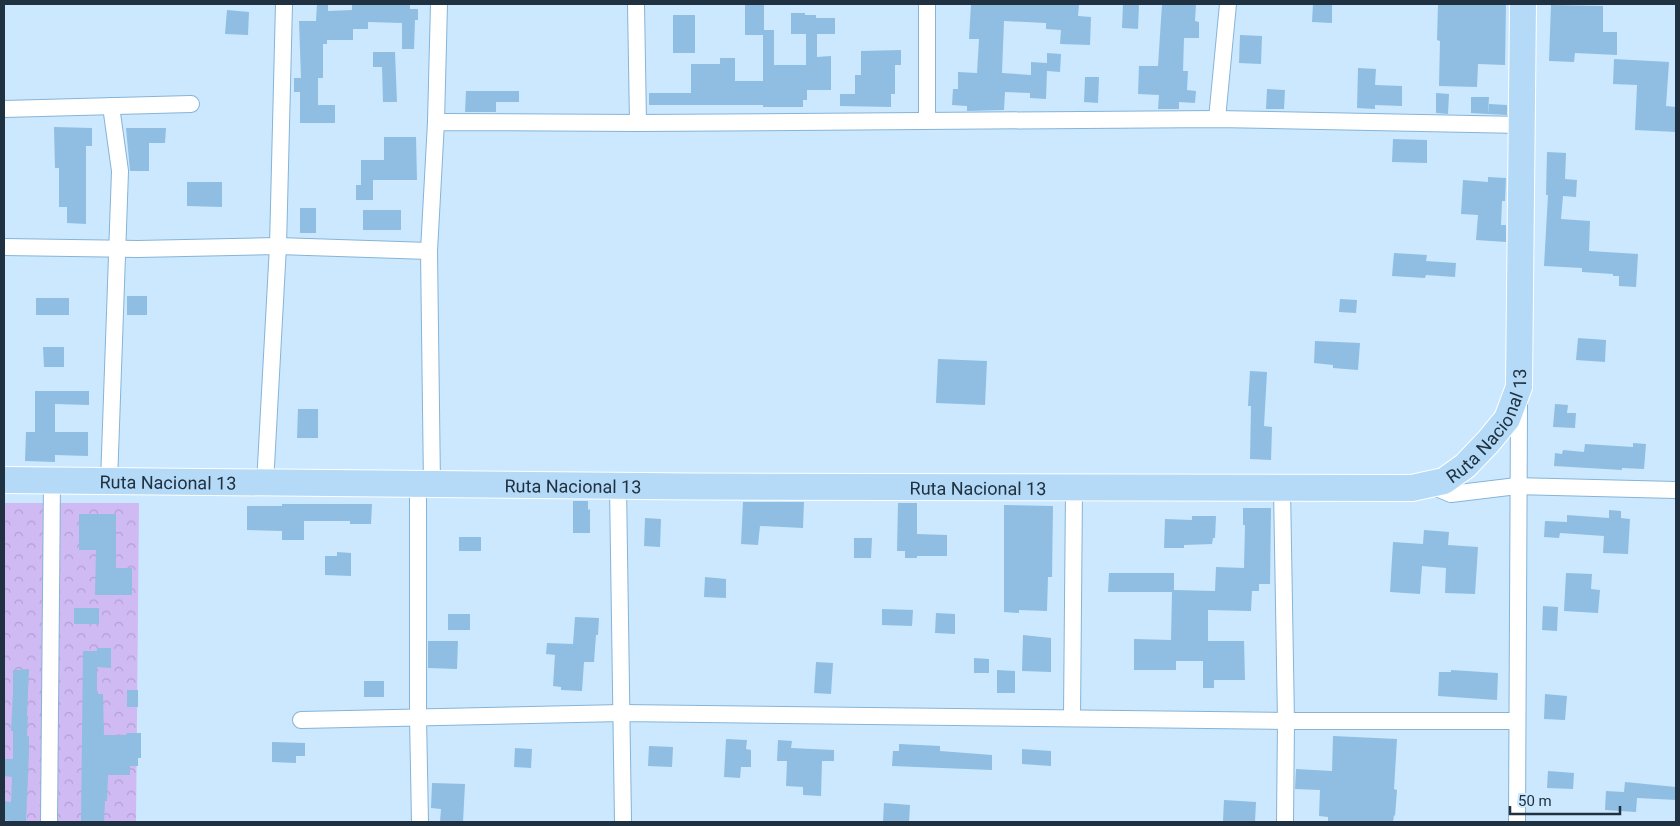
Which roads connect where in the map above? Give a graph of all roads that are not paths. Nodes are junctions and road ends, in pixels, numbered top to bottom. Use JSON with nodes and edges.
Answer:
{"nodes":[{"id":1,"x":284,"y":4,"type":"edge"},
{"id":2,"x":439,"y":4,"type":"edge"},
{"id":3,"x":636,"y":4,"type":"edge"},
{"id":4,"x":927,"y":4,"type":"edge"},
{"id":5,"x":1228,"y":4,"type":"edge"},
{"id":6,"x":1523,"y":4,"type":"edge"},
{"id":7,"x":191,"y":104,"type":"dead end"},
{"id":8,"x":111,"y":106,"type":"junction"},
{"id":9,"x":4,"y":109,"type":"edge"},
{"id":10,"x":1217,"y":119,"type":"junction"},
{"id":11,"x":927,"y":120,"type":"junction"},
{"id":12,"x":436,"y":122,"type":"junction"},
{"id":13,"x":638,"y":123,"type":"junction"},
{"id":14,"x":1522,"y":125,"type":"junction"},
{"id":15,"x":278,"y":246,"type":"junction"},
{"id":16,"x":4,"y":247,"type":"edge"},
{"id":17,"x":117,"y":249,"type":"junction"},
{"id":18,"x":429,"y":251,"type":"junction"},
{"id":19,"x":1519,"y":387,"type":"junction"},
{"id":20,"x":4,"y":480,"type":"edge"},
{"id":21,"x":52,"y":481,"type":"junction"},
{"id":22,"x":109,"y":482,"type":"junction"},
{"id":23,"x":266,"y":484,"type":"junction"},
{"id":24,"x":1427,"y":484,"type":"junction"},
{"id":25,"x":425,"y":485,"type":"junction"},
{"id":26,"x":618,"y":486,"type":"junction"},
{"id":27,"x":1518,"y":486,"type":"junction"},
{"id":28,"x":1282,"y":488,"type":"junction"},
{"id":29,"x":1074,"y":489,"type":"junction"},
{"id":30,"x":1676,"y":490,"type":"edge"},
{"id":31,"x":622,"y":713,"type":"junction"},
{"id":32,"x":418,"y":717,"type":"junction"},
{"id":33,"x":1072,"y":718,"type":"junction"},
{"id":34,"x":301,"y":720,"type":"dead end"},
{"id":35,"x":1286,"y":721,"type":"junction"},
{"id":36,"x":1517,"y":721,"type":"junction"},
{"id":37,"x":48,"y":822,"type":"edge"},
{"id":38,"x":420,"y":822,"type":"edge"},
{"id":39,"x":623,"y":822,"type":"edge"},
{"id":40,"x":1285,"y":822,"type":"edge"},
{"id":41,"x":1517,"y":822,"type":"edge"}],
"edges":[{"from":1,"to":15,"type":"street"},
{"from":2,"to":12,"type":"street"},
{"from":3,"to":13,"type":"street"},
{"from":4,"to":11,"type":"street"},
{"from":5,"to":10,"type":"street"},
{"from":6,"to":14,"type":"highway","name":"Ruta Nacional 13"},
{"from":7,"to":8,"type":"street"},
{"from":8,"to":9,"type":"street"},
{"from":8,"to":17,"type":"street"},
{"from":10,"to":11,"type":"street"},
{"from":10,"to":14,"type":"street"},
{"from":11,"to":13,"type":"street"},
{"from":12,"to":13,"type":"street"},
{"from":12,"to":18,"type":"street"},
{"from":14,"to":19,"type":"highway","name":"Ruta Nacional 13"},
{"from":15,"to":17,"type":"street"},
{"from":15,"to":18,"type":"street"},
{"from":15,"to":23,"type":"street"},
{"from":16,"to":17,"type":"street"},
{"from":17,"to":22,"type":"street"},
{"from":18,"to":25,"type":"street"},
{"from":19,"to":24,"type":"highway","name":"Ruta Nacional 13"},
{"from":19,"to":27,"type":"street"},
{"from":20,"to":21,"type":"highway","name":"Ruta Nacional 13"},
{"from":21,"to":22,"type":"highway","name":"Ruta Nacional 13"},
{"from":21,"to":37,"type":"street"},
{"from":22,"to":23,"type":"highway","name":"Ruta Nacional 13"},
{"from":23,"to":25,"type":"highway","name":"Ruta Nacional 13"},
{"from":24,"to":27,"type":"street"},
{"from":24,"to":28,"type":"highway","name":"Ruta Nacional 13"},
{"from":25,"to":26,"type":"highway","name":"Ruta Nacional 13"},
{"from":25,"to":32,"type":"street"},
{"from":26,"to":29,"type":"highway","name":"Ruta Nacional 13"},
{"from":26,"to":31,"type":"street"},
{"from":27,"to":30,"type":"street"},
{"from":27,"to":36,"type":"street"},
{"from":28,"to":29,"type":"highway","name":"Ruta Nacional 13"},
{"from":28,"to":35,"type":"street"},
{"from":29,"to":33,"type":"street"},
{"from":31,"to":32,"type":"street"},
{"from":31,"to":33,"type":"street"},
{"from":31,"to":39,"type":"street"},
{"from":32,"to":34,"type":"street"},
{"from":32,"to":38,"type":"street"},
{"from":33,"to":35,"type":"street"},
{"from":35,"to":36,"type":"street"},
{"from":35,"to":40,"type":"street"},
{"from":36,"to":41,"type":"street"}]}
